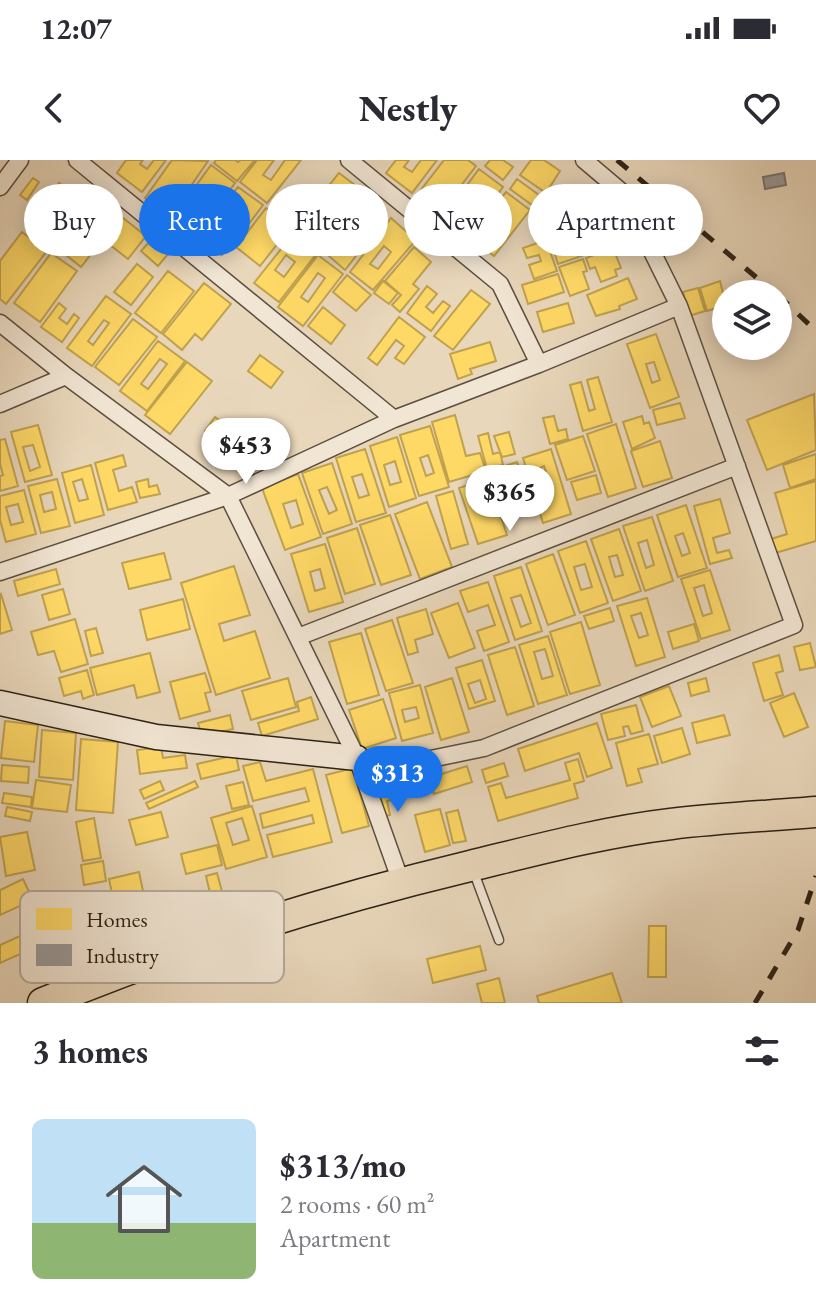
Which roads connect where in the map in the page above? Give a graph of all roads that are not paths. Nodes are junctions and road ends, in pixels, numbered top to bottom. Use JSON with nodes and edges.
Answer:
{"nodes":[{"id":1,"x":20,"y":160,"type":"edge"},
{"id":2,"x":77,"y":160,"type":"edge"},
{"id":3,"x":349,"y":160,"type":"edge"},
{"id":4,"x":584,"y":160,"type":"edge"},
{"id":5,"x":0,"y":187,"type":"edge"},
{"id":6,"x":679,"y":306,"type":"junction"},
{"id":7,"x":0,"y":323,"type":"edge"},
{"id":8,"x":539,"y":364,"type":"junction"},
{"id":9,"x":66,"y":376,"type":"junction"},
{"id":10,"x":0,"y":404,"type":"edge"},
{"id":11,"x":394,"y":419,"type":"junction"},
{"id":12,"x":737,"y":466,"type":"junction"},
{"id":13,"x":228,"y":496,"type":"junction"},
{"id":14,"x":0,"y":572,"type":"edge"},
{"id":15,"x":298,"y":637,"type":"junction"},
{"id":16,"x":0,"y":703,"type":"edge"},
{"id":17,"x":357,"y":758,"type":"junction"},
{"id":18,"x":816,"y":812,"type":"edge"},
{"id":19,"x":471,"y":866,"type":"junction"},
{"id":20,"x":401,"y":882,"type":"junction"},
{"id":21,"x":284,"y":916,"type":"edge"},
{"id":22,"x":499,"y":940,"type":"dead end"},
{"id":23,"x":91,"y":983,"type":"edge"},
{"id":24,"x":43,"y":1003,"type":"edge"}],
"edges":[{"from":1,"to":5,"type":"street"},
{"from":2,"to":11,"type":"street"},
{"from":3,"to":8,"type":"street"},
{"from":4,"to":6,"type":"street"},
{"from":6,"to":8,"type":"street"},
{"from":6,"to":12,"type":"street"},
{"from":7,"to":9,"type":"street"},
{"from":8,"to":11,"type":"street"},
{"from":9,"to":10,"type":"street"},
{"from":9,"to":13,"type":"street"},
{"from":11,"to":13,"type":"street"},
{"from":12,"to":15,"type":"street"},
{"from":12,"to":17,"type":"street"},
{"from":13,"to":14,"type":"street"},
{"from":13,"to":15,"type":"street"},
{"from":15,"to":17,"type":"street"},
{"from":16,"to":17,"type":"street"},
{"from":17,"to":20,"type":"street"},
{"from":18,"to":19,"type":"highway"},
{"from":19,"to":20,"type":"highway"},
{"from":19,"to":22,"type":"lane"},
{"from":20,"to":21,"type":"highway"},
{"from":23,"to":24,"type":"highway"}]}
